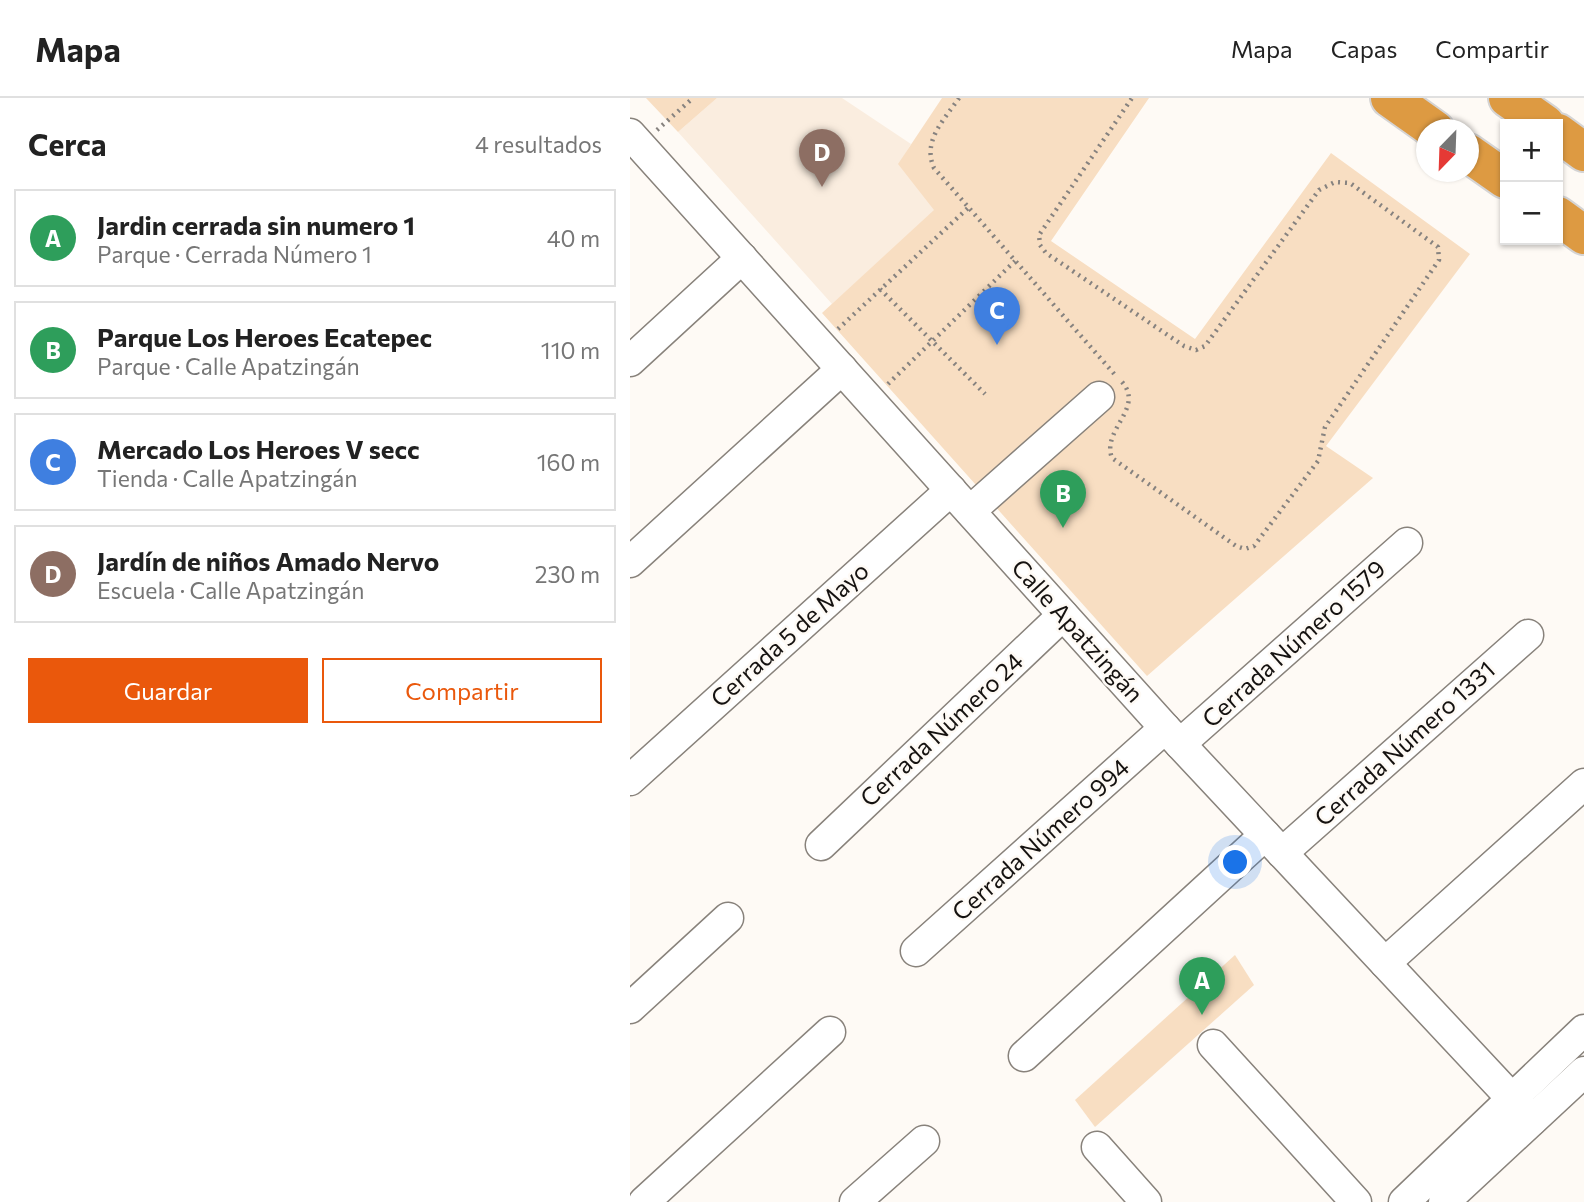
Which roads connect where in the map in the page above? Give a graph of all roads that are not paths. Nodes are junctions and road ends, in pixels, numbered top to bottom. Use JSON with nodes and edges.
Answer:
{"nodes":[{"id":1,"x":1390,"y":98,"type":"edge"},
{"id":2,"x":1508,"y":98,"type":"edge"},
{"id":3,"x":1420,"y":119,"type":"edge"},
{"id":4,"x":1538,"y":119,"type":"edge"},
{"id":5,"x":1563,"y":137,"type":"edge"},
{"id":6,"x":633,"y":144,"type":"edge"},
{"id":7,"x":1584,"y":152,"type":"edge"},
{"id":8,"x":1479,"y":161,"type":"edge"},
{"id":9,"x":1500,"y":175,"type":"edge"},
{"id":10,"x":1563,"y":220,"type":"edge"},
{"id":11,"x":1584,"y":235,"type":"edge"},
{"id":12,"x":742,"y":258,"type":"junction"},
{"id":13,"x":630,"y":361,"type":"edge"},
{"id":14,"x":842,"y":369,"type":"junction"},
{"id":15,"x":1099,"y":397,"type":"dead end"},
{"id":16,"x":960,"y":501,"type":"junction"},
{"id":17,"x":1407,"y":543,"type":"dead end"},
{"id":18,"x":630,"y":562,"type":"edge"},
{"id":19,"x":1063,"y":615,"type":"junction"},
{"id":20,"x":1528,"y":635,"type":"dead end"},
{"id":21,"x":1173,"y":736,"type":"junction"},
{"id":22,"x":630,"y":780,"type":"edge"},
{"id":23,"x":1584,"y":784,"type":"edge"},
{"id":24,"x":1274,"y":844,"type":"junction"},
{"id":25,"x":821,"y":845,"type":"dead end"},
{"id":26,"x":728,"y":918,"type":"dead end"},
{"id":27,"x":916,"y":951,"type":"dead end"},
{"id":28,"x":1385,"y":963,"type":"junction"},
{"id":29,"x":630,"y":1008,"type":"edge"},
{"id":30,"x":1584,"y":1030,"type":"edge"},
{"id":31,"x":830,"y":1032,"type":"dead end"},
{"id":32,"x":1213,"y":1045,"type":"dead end"},
{"id":33,"x":1024,"y":1056,"type":"dead end"},
{"id":34,"x":1584,"y":1072,"type":"edge"},
{"id":35,"x":1522,"y":1110,"type":"junction"},
{"id":36,"x":924,"y":1141,"type":"dead end"},
{"id":37,"x":1097,"y":1147,"type":"dead end"},
{"id":38,"x":644,"y":1202,"type":"edge"},
{"id":39,"x":855,"y":1202,"type":"edge"},
{"id":40,"x":1146,"y":1202,"type":"edge"},
{"id":41,"x":1356,"y":1202,"type":"edge"},
{"id":42,"x":1404,"y":1202,"type":"edge"},
{"id":43,"x":1444,"y":1202,"type":"edge"}],
"edges":[{"from":1,"to":3,"type":"highway"},
{"from":2,"to":4,"type":"highway"},
{"from":5,"to":7,"type":"highway"},
{"from":6,"to":12,"type":"street","name":"Calle Apatzingán"},
{"from":8,"to":9,"type":"highway"},
{"from":10,"to":11,"type":"highway"},
{"from":12,"to":13,"type":"street"},
{"from":12,"to":14,"type":"street","name":"Calle Apatzingán"},
{"from":14,"to":16,"type":"street","name":"Calle Apatzingán"},
{"from":14,"to":18,"type":"street"},
{"from":15,"to":16,"type":"street","name":"Cerrada 5 de Mayo"},
{"from":16,"to":19,"type":"street","name":"Calle Apatzingán"},
{"from":16,"to":22,"type":"street","name":"Cerrada 5 de Mayo"},
{"from":17,"to":21,"type":"street","name":"Cerrada Número 1579"},
{"from":19,"to":21,"type":"street","name":"Calle Apatzingán"},
{"from":19,"to":25,"type":"street","name":"Cerrada Número 24"},
{"from":20,"to":24,"type":"street","name":"Cerrada Número 1331"},
{"from":21,"to":24,"type":"street","name":"Calle Apatzingán"},
{"from":21,"to":27,"type":"street","name":"Cerrada Número 994"},
{"from":23,"to":28,"type":"street"},
{"from":24,"to":28,"type":"street","name":"Calle Apatzingán"},
{"from":24,"to":33,"type":"street","name":"Cerrada Número 1331"},
{"from":26,"to":29,"type":"street"},
{"from":28,"to":35,"type":"street","name":"Calle Apatzingán"},
{"from":30,"to":35,"type":"street"},
{"from":31,"to":38,"type":"street"},
{"from":32,"to":41,"type":"street"},
{"from":34,"to":35,"type":"street"},
{"from":35,"to":42,"type":"street"},
{"from":35,"to":43,"type":"street"},
{"from":36,"to":39,"type":"street"},
{"from":37,"to":40,"type":"street"}]}
